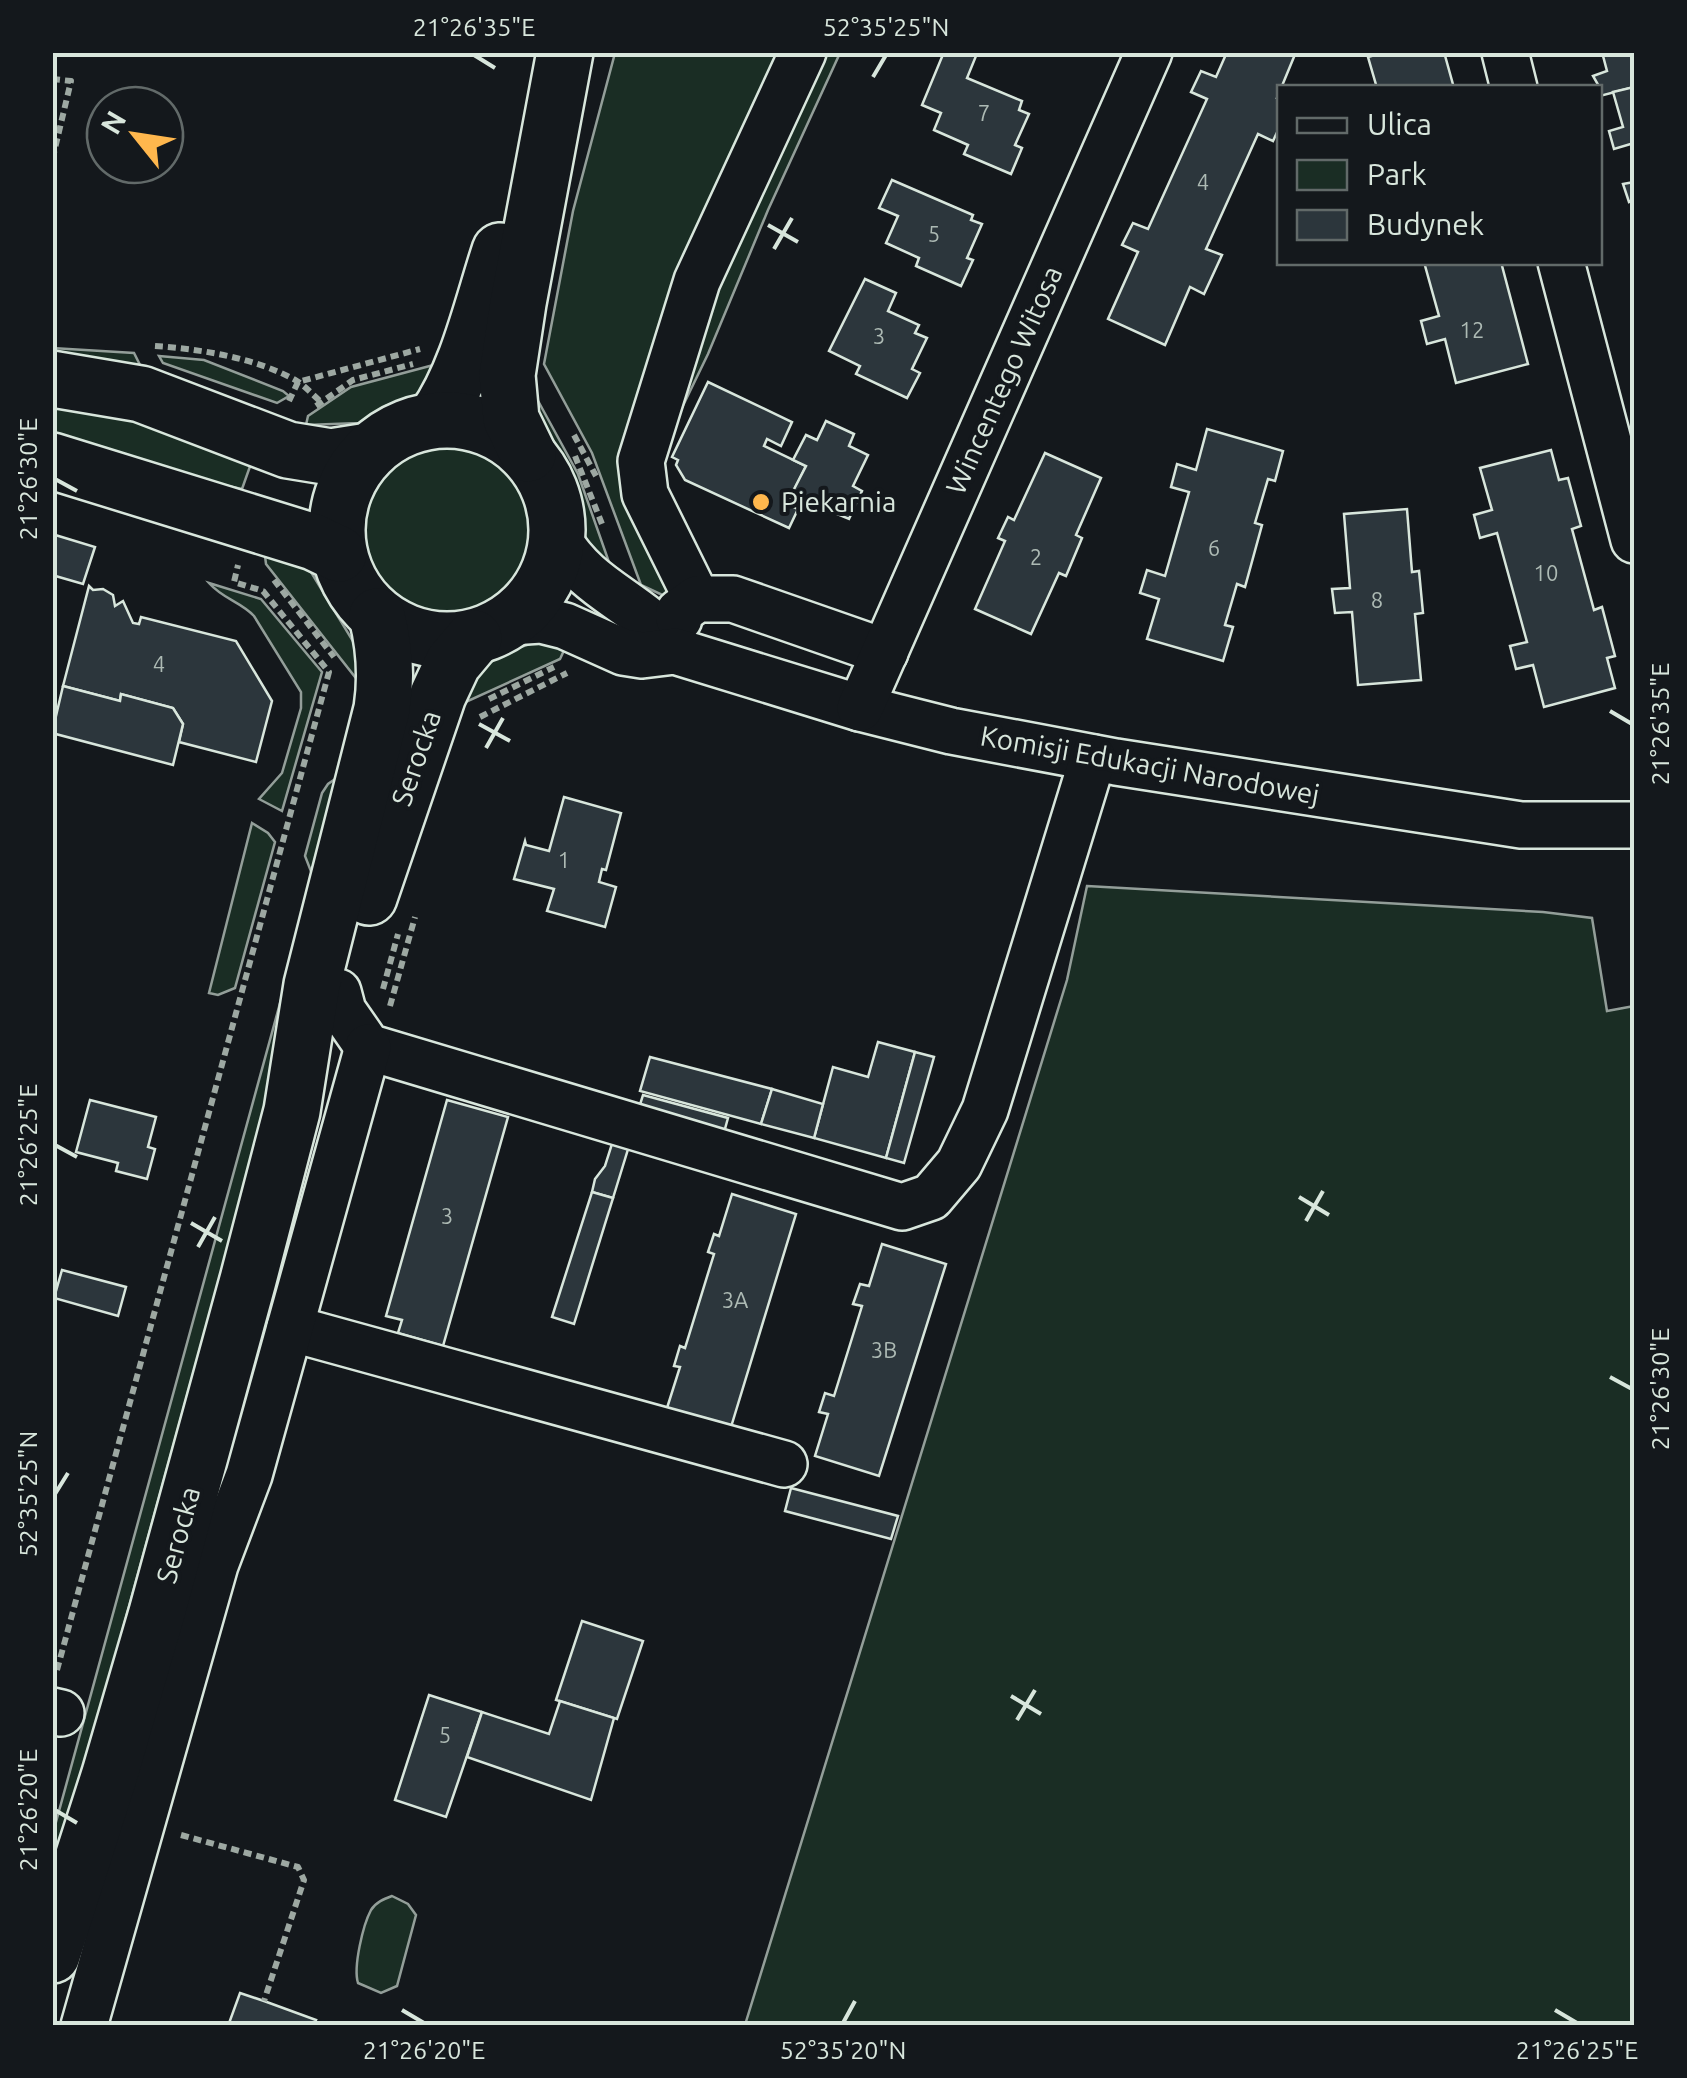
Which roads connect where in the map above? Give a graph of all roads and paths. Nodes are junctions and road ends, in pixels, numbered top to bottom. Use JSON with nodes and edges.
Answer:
{"nodes":[{"id":1,"x":564,"y":52,"type":"edge"},
{"id":2,"x":804,"y":52,"type":"edge"},
{"id":3,"x":1149,"y":52,"type":"edge"},
{"id":4,"x":1505,"y":52,"type":"edge"},
{"id":5,"x":52,"y":78,"type":"edge"},
{"id":6,"x":1513,"y":85,"type":"edge"},
{"id":7,"x":52,"y":161,"type":"edge"},
{"id":8,"x":1561,"y":265,"type":"edge"},
{"id":9,"x":173,"y":347,"type":"dead end"},
{"id":10,"x":467,"y":350,"type":"junction"},
{"id":11,"x":52,"y":379,"type":"edge"},
{"id":12,"x":298,"y":382,"type":"junction"},
{"id":13,"x":321,"y":402,"type":"junction"},
{"id":14,"x":434,"y":420,"type":"junction"},
{"id":15,"x":554,"y":439,"type":"junction"},
{"id":16,"x":278,"y":447,"type":"junction"},
{"id":17,"x":369,"y":452,"type":"junction"},
{"id":18,"x":52,"y":461,"type":"edge"},
{"id":19,"x":600,"y":488,"type":"dead end"},
{"id":20,"x":605,"y":507,"type":"dead end"},
{"id":21,"x":258,"y":526,"type":"junction"},
{"id":22,"x":611,"y":526,"type":"dead end"},
{"id":23,"x":558,"y":539,"type":"junction"},
{"id":24,"x":1634,"y":540,"type":"edge"},
{"id":25,"x":338,"y":554,"type":"junction"},
{"id":26,"x":606,"y":591,"type":"junction"},
{"id":27,"x":697,"y":599,"type":"junction"},
{"id":28,"x":377,"y":616,"type":"junction"},
{"id":29,"x":492,"y":630,"type":"junction"},
{"id":30,"x":591,"y":637,"type":"junction"},
{"id":31,"x":676,"y":651,"type":"junction"},
{"id":32,"x":885,"y":652,"type":"junction"},
{"id":33,"x":320,"y":700,"type":"junction"},
{"id":34,"x":860,"y":708,"type":"junction"},
{"id":35,"x":406,"y":713,"type":"junction"},
{"id":36,"x":1093,"y":758,"type":"junction"},
{"id":37,"x":1634,"y":826,"type":"edge"},
{"id":38,"x":338,"y":992,"type":"junction"},
{"id":39,"x":368,"y":1047,"type":"junction"},
{"id":40,"x":292,"y":1111,"type":"junction"},
{"id":41,"x":290,"y":1328,"type":"junction"},
{"id":42,"x":784,"y":1464,"type":"dead end"},
{"id":43,"x":55,"y":1703,"type":"edge"},
{"id":44,"x":172,"y":1833,"type":"dead end"},
{"id":45,"x":52,"y":1955,"type":"edge"},
{"id":46,"x":264,"y":2001,"type":"dead end"},
{"id":47,"x":84,"y":2026,"type":"edge"}],
"edges":[{"from":1,"to":10,"type":"main road"},
{"from":1,"to":15,"type":"main road"},
{"from":2,"to":27,"type":"street"},
{"from":3,"to":32,"type":"street","name":"Wincentego Witosa"},
{"from":4,"to":6,"type":"street"},
{"from":5,"to":7,"type":"path"},
{"from":8,"to":24,"type":"street"},
{"from":9,"to":12,"type":"path"},
{"from":10,"to":12,"type":"path"},
{"from":10,"to":13,"type":"path"},
{"from":10,"to":14,"type":"main road"},
{"from":11,"to":16,"type":"main road"},
{"from":12,"to":13,"type":"path"},
{"from":12,"to":16,"type":"path"},
{"from":13,"to":16,"type":"path"},
{"from":14,"to":15,"type":"main road"},
{"from":14,"to":17,"type":"main road"},
{"from":15,"to":19,"type":"path"},
{"from":15,"to":23,"type":"main road"},
{"from":15,"to":26,"type":"path"},
{"from":16,"to":17,"type":"main road"},
{"from":17,"to":25,"type":"main road"},
{"from":18,"to":21,"type":"main road"},
{"from":20,"to":22,"type":"path"},
{"from":21,"to":25,"type":"main road"},
{"from":21,"to":33,"type":"path"},
{"from":21,"to":35,"type":"path"},
{"from":23,"to":26,"type":"street","name":"Komisji Edukacji Narodowej"},
{"from":23,"to":29,"type":"main road"},
{"from":25,"to":28,"type":"main road"},
{"from":26,"to":31,"type":"street","name":"Komisji Edukacji Narodowej"},
{"from":27,"to":31,"type":"street"},
{"from":27,"to":32,"type":"street"},
{"from":28,"to":29,"type":"main road"},
{"from":28,"to":35,"type":"main road","name":"Serocka"},
{"from":29,"to":30,"type":"street","name":"Komisji Edukacji Narodowej"},
{"from":29,"to":35,"type":"main road","name":"Serocka"},
{"from":30,"to":31,"type":"street","name":"Komisji Edukacji Narodowej"},
{"from":30,"to":35,"type":"path"},
{"from":30,"to":35,"type":"path"},
{"from":31,"to":34,"type":"street","name":"Komisji Edukacji Narodowej"},
{"from":32,"to":34,"type":"street","name":"Wincentego Witosa"},
{"from":33,"to":35,"type":"path"},
{"from":33,"to":43,"type":"path"},
{"from":34,"to":36,"type":"street","name":"Komisji Edukacji Narodowej"},
{"from":35,"to":38,"type":"main road","name":"Serocka"},
{"from":35,"to":40,"type":"main road","name":"Serocka"},
{"from":36,"to":37,"type":"street","name":"Komisji Edukacji Narodowej"},
{"from":36,"to":39,"type":"street"},
{"from":38,"to":39,"type":"street"},
{"from":38,"to":40,"type":"main road","name":"Serocka"},
{"from":39,"to":41,"type":"street"},
{"from":40,"to":45,"type":"main road","name":"Serocka"},
{"from":41,"to":42,"type":"street"},
{"from":41,"to":47,"type":"street"},
{"from":44,"to":46,"type":"path"}]}
